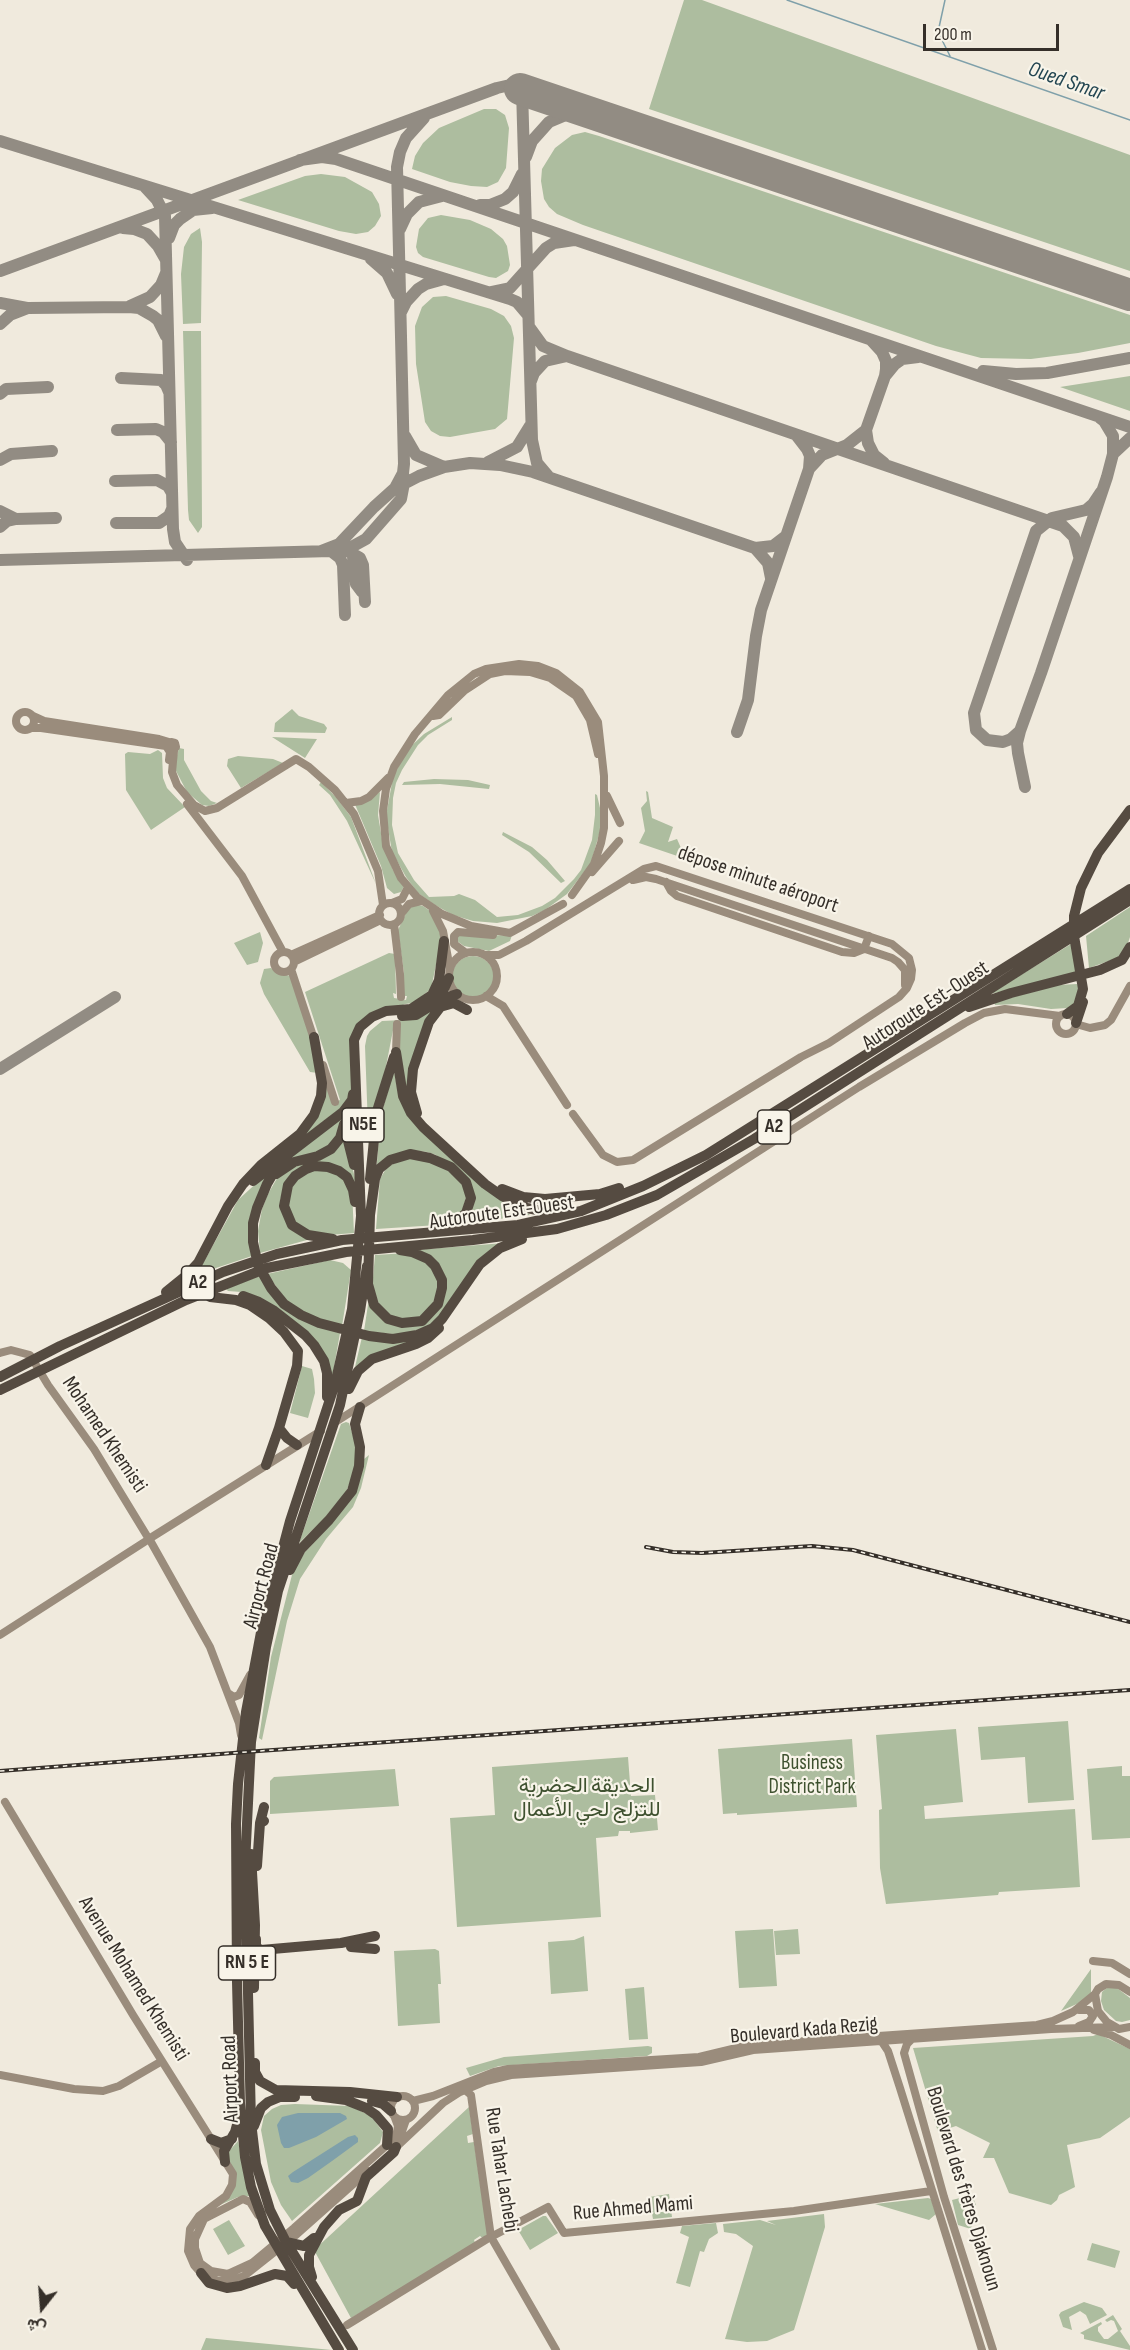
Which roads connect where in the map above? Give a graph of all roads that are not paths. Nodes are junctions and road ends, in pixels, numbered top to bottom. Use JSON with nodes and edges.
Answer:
{"nodes":[{"id":1,"x":33,"y":716,"type":"junction"},
{"id":2,"x":31,"y":728,"type":"junction"},
{"id":3,"x":170,"y":748,"type":"junction"},
{"id":4,"x":389,"y":777,"type":"junction"},
{"id":5,"x":605,"y":789,"type":"junction"},
{"id":6,"x":346,"y":803,"type":"junction"},
{"id":7,"x":1130,"y":810,"type":"edge"},
{"id":8,"x":1130,"y":816,"type":"edge"},
{"id":9,"x":620,"y":823,"type":"dead end"},
{"id":10,"x":1130,"y":823,"type":"edge"},
{"id":11,"x":1112,"y":837,"type":"junction"},
{"id":12,"x":619,"y":841,"type":"dead end"},
{"id":13,"x":587,"y":877,"type":"junction"},
{"id":14,"x":408,"y":887,"type":"junction"},
{"id":15,"x":611,"y":889,"type":"junction"},
{"id":16,"x":1130,"y":889,"type":"edge"},
{"id":17,"x":572,"y":895,"type":"dead end"},
{"id":18,"x":1080,"y":897,"type":"junction"},
{"id":19,"x":1130,"y":900,"type":"edge"},
{"id":20,"x":421,"y":901,"type":"junction"},
{"id":21,"x":392,"y":903,"type":"junction"},
{"id":22,"x":563,"y":904,"type":"dead end"},
{"id":23,"x":383,"y":905,"type":"junction"},
{"id":24,"x":432,"y":909,"type":"junction"},
{"id":25,"x":401,"y":914,"type":"junction"},
{"id":26,"x":381,"y":917,"type":"junction"},
{"id":27,"x":394,"y":924,"type":"junction"},
{"id":28,"x":510,"y":933,"type":"junction"},
{"id":29,"x":869,"y":936,"type":"junction"},
{"id":30,"x":444,"y":941,"type":"junction"},
{"id":31,"x":1130,"y":947,"type":"edge"},
{"id":32,"x":864,"y":949,"type":"junction"},
{"id":33,"x":466,"y":953,"type":"junction"},
{"id":34,"x":486,"y":956,"type":"junction"},
{"id":35,"x":290,"y":960,"type":"junction"},
{"id":36,"x":449,"y":973,"type":"junction"},
{"id":37,"x":1082,"y":976,"type":"junction"},
{"id":38,"x":1130,"y":986,"type":"edge"},
{"id":39,"x":458,"y":995,"type":"junction"},
{"id":40,"x":901,"y":995,"type":"junction"},
{"id":41,"x":486,"y":996,"type":"junction"},
{"id":42,"x":401,"y":997,"type":"dead end"},
{"id":43,"x":418,"y":1005,"type":"junction"},
{"id":44,"x":440,"y":1007,"type":"junction"},
{"id":45,"x":467,"y":1010,"type":"dead end"},
{"id":46,"x":1037,"y":1013,"type":"junction"},
{"id":47,"x":1063,"y":1015,"type":"junction"},
{"id":48,"x":941,"y":1019,"type":"junction"},
{"id":49,"x":397,"y":1024,"type":"dead end"},
{"id":50,"x":1076,"y":1024,"type":"junction"},
{"id":51,"x":1056,"y":1027,"type":"junction"},
{"id":52,"x":314,"y":1037,"type":"junction"},
{"id":53,"x":396,"y":1052,"type":"junction"},
{"id":54,"x":356,"y":1055,"type":"junction"},
{"id":55,"x":355,"y":1088,"type":"junction"},
{"id":56,"x":335,"y":1102,"type":"dead end"},
{"id":57,"x":567,"y":1105,"type":"dead end"},
{"id":58,"x":573,"y":1114,"type":"dead end"},
{"id":59,"x":430,"y":1133,"type":"junction"},
{"id":60,"x":453,"y":1156,"type":"junction"},
{"id":61,"x":281,"y":1160,"type":"junction"},
{"id":62,"x":676,"y":1170,"type":"junction"},
{"id":63,"x":267,"y":1184,"type":"junction"},
{"id":64,"x":365,"y":1192,"type":"junction"},
{"id":65,"x":232,"y":1198,"type":"junction"},
{"id":66,"x":609,"y":1199,"type":"junction"},
{"id":67,"x":365,"y":1215,"type":"junction"},
{"id":68,"x":557,"y":1229,"type":"junction"},
{"id":69,"x":394,"y":1235,"type":"junction"},
{"id":70,"x":342,"y":1240,"type":"junction"},
{"id":71,"x":376,"y":1248,"type":"junction"},
{"id":72,"x":362,"y":1265,"type":"junction"},
{"id":73,"x":210,"y":1297,"type":"junction"},
{"id":74,"x":186,"y":1300,"type":"junction"},
{"id":75,"x":453,"y":1305,"type":"junction"},
{"id":76,"x":144,"y":1307,"type":"junction"},
{"id":77,"x":349,"y":1344,"type":"junction"},
{"id":78,"x":0,"y":1353,"type":"edge"},
{"id":79,"x":0,"y":1377,"type":"edge"},
{"id":80,"x":0,"y":1390,"type":"edge"},
{"id":81,"x":360,"y":1407,"type":"junction"},
{"id":82,"x":342,"y":1410,"type":"junction"},
{"id":83,"x":326,"y":1417,"type":"junction"},
{"id":84,"x":355,"y":1424,"type":"junction"},
{"id":85,"x":279,"y":1428,"type":"junction"},
{"id":86,"x":322,"y":1445,"type":"junction"},
{"id":87,"x":297,"y":1446,"type":"junction"},
{"id":88,"x":266,"y":1465,"type":"junction"},
{"id":89,"x":149,"y":1539,"type":"junction"},
{"id":90,"x":0,"y":1635,"type":"edge"},
{"id":91,"x":266,"y":1647,"type":"junction"},
{"id":92,"x":254,"y":1667,"type":"junction"},
{"id":93,"x":226,"y":1689,"type":"junction"},
{"id":94,"x":247,"y":1742,"type":"junction"},
{"id":95,"x":243,"y":1783,"type":"junction"},
{"id":96,"x":4,"y":1802,"type":"dead end"},
{"id":97,"x":264,"y":1807,"type":"dead end"},
{"id":98,"x":245,"y":1824,"type":"junction"},
{"id":99,"x":236,"y":1900,"type":"junction"},
{"id":100,"x":254,"y":1911,"type":"junction"},
{"id":101,"x":227,"y":1916,"type":"dead end"},
{"id":102,"x":255,"y":1925,"type":"junction"},
{"id":103,"x":375,"y":1936,"type":"dead end"},
{"id":104,"x":375,"y":1949,"type":"dead end"},
{"id":105,"x":1093,"y":1960,"type":"dead end"},
{"id":106,"x":1130,"y":1974,"type":"edge"},
{"id":107,"x":254,"y":1976,"type":"junction"},
{"id":108,"x":1130,"y":1991,"type":"edge"},
{"id":109,"x":1095,"y":1994,"type":"junction"},
{"id":110,"x":1074,"y":2012,"type":"junction"},
{"id":111,"x":1130,"y":2027,"type":"edge"},
{"id":112,"x":1075,"y":2028,"type":"junction"},
{"id":113,"x":1084,"y":2028,"type":"junction"},
{"id":114,"x":1117,"y":2028,"type":"junction"},
{"id":115,"x":1130,"y":2036,"type":"edge"},
{"id":116,"x":911,"y":2040,"type":"junction"},
{"id":117,"x":882,"y":2042,"type":"junction"},
{"id":118,"x":1130,"y":2045,"type":"edge"},
{"id":119,"x":162,"y":2061,"type":"junction"},
{"id":120,"x":255,"y":2072,"type":"junction"},
{"id":121,"x":0,"y":2075,"type":"edge"},
{"id":122,"x":462,"y":2091,"type":"junction"},
{"id":123,"x":312,"y":2096,"type":"junction"},
{"id":124,"x":397,"y":2097,"type":"junction"},
{"id":125,"x":413,"y":2101,"type":"junction"},
{"id":126,"x":240,"y":2103,"type":"junction"},
{"id":127,"x":415,"y":2109,"type":"junction"},
{"id":128,"x":393,"y":2115,"type":"junction"},
{"id":129,"x":255,"y":2120,"type":"junction"},
{"id":130,"x":406,"y":2120,"type":"junction"},
{"id":131,"x":232,"y":2138,"type":"junction"},
{"id":132,"x":212,"y":2139,"type":"junction"},
{"id":133,"x":253,"y":2144,"type":"junction"},
{"id":134,"x":392,"y":2146,"type":"junction"},
{"id":135,"x":225,"y":2162,"type":"junction"},
{"id":136,"x":220,"y":2187,"type":"dead end"},
{"id":137,"x":349,"y":2187,"type":"junction"},
{"id":138,"x":932,"y":2191,"type":"junction"},
{"id":139,"x":226,"y":2196,"type":"junction"},
{"id":140,"x":950,"y":2215,"type":"junction"},
{"id":141,"x":940,"y":2218,"type":"junction"},
{"id":142,"x":265,"y":2226,"type":"junction"},
{"id":143,"x":296,"y":2231,"type":"junction"},
{"id":144,"x":491,"y":2237,"type":"junction"},
{"id":145,"x":286,"y":2242,"type":"junction"},
{"id":146,"x":266,"y":2255,"type":"junction"},
{"id":147,"x":201,"y":2273,"type":"junction"},
{"id":148,"x":302,"y":2289,"type":"junction"},
{"id":149,"x":317,"y":2294,"type":"junction"},
{"id":150,"x":345,"y":2330,"type":"junction"},
{"id":151,"x":339,"y":2350,"type":"edge"},
{"id":152,"x":353,"y":2350,"type":"edge"},
{"id":153,"x":556,"y":2350,"type":"edge"},
{"id":154,"x":982,"y":2350,"type":"edge"},
{"id":155,"x":993,"y":2350,"type":"edge"}],
"edges":[{"from":1,"to":2,"type":"main road"},
{"from":1,"to":2,"type":"main road"},
{"from":1,"to":3,"type":"main road"},
{"from":2,"to":3,"type":"main road"},
{"from":3,"to":6,"type":"main road"},
{"from":3,"to":35,"type":"main road"},
{"from":4,"to":5,"type":"main road"},
{"from":4,"to":6,"type":"main road"},
{"from":4,"to":14,"type":"main road"},
{"from":5,"to":9,"type":"main road"},
{"from":5,"to":13,"type":"main road"},
{"from":6,"to":23,"type":"main road"},
{"from":7,"to":18,"type":"highway"},
{"from":8,"to":11,"type":"highway"},
{"from":10,"to":11,"type":"highway"},
{"from":11,"to":18,"type":"highway"},
{"from":12,"to":13,"type":"main road"},
{"from":13,"to":17,"type":"main road"},
{"from":14,"to":20,"type":"main road"},
{"from":14,"to":21,"type":"main road"},
{"from":15,"to":29,"type":"main road","name":"dépose minute aéroport"},
{"from":15,"to":32,"type":"main road","name":"dépose minute aéroport"},
{"from":15,"to":34,"type":"main road"},
{"from":16,"to":62,"type":"highway","name":"Autoroute Est-Ouest","number":"A2"},
{"from":18,"to":37,"type":"highway"},
{"from":19,"to":48,"type":"highway","name":"Autoroute Est-Ouest","number":"A2"},
{"from":20,"to":24,"type":"main road"},
{"from":20,"to":25,"type":"main road"},
{"from":21,"to":23,"type":"main road"},
{"from":21,"to":25,"type":"main road"},
{"from":22,"to":28,"type":"main road"},
{"from":23,"to":26,"type":"main road"},
{"from":24,"to":28,"type":"main road"},
{"from":24,"to":30,"type":"main road"},
{"from":25,"to":27,"type":"main road"},
{"from":26,"to":27,"type":"main road"},
{"from":26,"to":35,"type":"main road"},
{"from":27,"to":42,"type":"main road"},
{"from":28,"to":33,"type":"main road"},
{"from":29,"to":32,"type":"main road"},
{"from":29,"to":40,"type":"main road","name":"dépose minute aéroport"},
{"from":30,"to":36,"type":"main road"},
{"from":30,"to":43,"type":"highway"},
{"from":31,"to":37,"type":"highway"},
{"from":32,"to":40,"type":"main road"},
{"from":33,"to":34,"type":"main road"},
{"from":33,"to":36,"type":"main road"},
{"from":34,"to":41,"type":"main road"},
{"from":35,"to":52,"type":"main road","number":"N5E"},
{"from":36,"to":39,"type":"main road"},
{"from":36,"to":43,"type":"highway"},
{"from":37,"to":47,"type":"highway"},
{"from":37,"to":48,"type":"highway"},
{"from":37,"to":50,"type":"highway"},
{"from":38,"to":50,"type":"main road"},
{"from":39,"to":41,"type":"main road"},
{"from":39,"to":44,"type":"highway"},
{"from":39,"to":54,"type":"highway"},
{"from":40,"to":58,"type":"main road"},
{"from":41,"to":57,"type":"main road"},
{"from":43,"to":54,"type":"highway"},
{"from":44,"to":45,"type":"highway"},
{"from":44,"to":59,"type":"highway"},
{"from":46,"to":47,"type":"main road"},
{"from":46,"to":51,"type":"main road"},
{"from":46,"to":81,"type":"main road"},
{"from":47,"to":50,"type":"main road"},
{"from":47,"to":51,"type":"main road"},
{"from":48,"to":68,"type":"highway","name":"Autoroute Est-Ouest","number":"A2"},
{"from":49,"to":53,"type":"main road","number":"N5E"},
{"from":50,"to":51,"type":"main road"},
{"from":52,"to":56,"type":"main road","number":"N5E"},
{"from":52,"to":65,"type":"highway"},
{"from":53,"to":59,"type":"highway"},
{"from":53,"to":64,"type":"highway","number":"N5E"},
{"from":54,"to":55,"type":"highway","number":"N5E"},
{"from":54,"to":64,"type":"highway","number":"N5E"},
{"from":55,"to":61,"type":"highway"},
{"from":55,"to":64,"type":"highway","number":"N5E"},
{"from":59,"to":60,"type":"highway"},
{"from":60,"to":62,"type":"highway"},
{"from":60,"to":66,"type":"highway"},
{"from":61,"to":63,"type":"highway"},
{"from":61,"to":65,"type":"highway"},
{"from":62,"to":66,"type":"highway","name":"Autoroute Est-Ouest","number":"A2"},
{"from":63,"to":64,"type":"highway","number":"N5E"},
{"from":63,"to":75,"type":"highway"},
{"from":64,"to":67,"type":"highway","number":"RN 5 E"},
{"from":65,"to":76,"type":"highway"},
{"from":66,"to":69,"type":"highway","name":"Autoroute Est-Ouest","number":"A2"},
{"from":67,"to":69,"type":"highway"},
{"from":67,"to":70,"type":"highway"},
{"from":67,"to":72,"type":"highway","number":"RN 5 E"},
{"from":68,"to":71,"type":"highway","name":"Autoroute Est-Ouest","number":"A2"},
{"from":68,"to":75,"type":"highway"},
{"from":69,"to":70,"type":"highway","name":"Autoroute Est-Ouest","number":"A2"},
{"from":70,"to":76,"type":"highway","name":"Autoroute Est-Ouest","number":"A2"},
{"from":71,"to":72,"type":"highway"},
{"from":71,"to":74,"type":"highway","name":"Autoroute Est-Ouest","number":"A2"},
{"from":72,"to":77,"type":"highway","number":"RN 5 E"},
{"from":73,"to":74,"type":"highway"},
{"from":73,"to":83,"type":"highway"},
{"from":73,"to":85,"type":"highway"},
{"from":74,"to":80,"type":"highway","name":"Autoroute Est-Ouest","number":"A2"},
{"from":75,"to":82,"type":"highway"},
{"from":76,"to":79,"type":"highway","name":"Autoroute Est-Ouest","number":"A2"},
{"from":77,"to":82,"type":"highway","number":"RN 5 E"},
{"from":77,"to":83,"type":"highway","number":"RN 5 E"},
{"from":78,"to":89,"type":"main road","name":"Mohamed Khemisti"},
{"from":81,"to":82,"type":"main road"},
{"from":81,"to":84,"type":"highway"},
{"from":82,"to":84,"type":"highway"},
{"from":82,"to":86,"type":"highway","number":"RN 5 E"},
{"from":82,"to":87,"type":"main road"},
{"from":83,"to":86,"type":"highway","number":"RN 5 E"},
{"from":84,"to":91,"type":"highway"},
{"from":85,"to":87,"type":"highway"},
{"from":85,"to":88,"type":"highway"},
{"from":86,"to":91,"type":"highway","name":"Airport Road","number":"RN 5 E"},
{"from":86,"to":92,"type":"highway","name":"Airport Road","number":"RN 5 E"},
{"from":87,"to":88,"type":"main road"},
{"from":88,"to":89,"type":"main road"},
{"from":89,"to":90,"type":"main road"},
{"from":89,"to":93,"type":"main road","name":"Mohamed Khemisti"},
{"from":91,"to":94,"type":"highway","name":"Airport Road","number":"RN 5 E"},
{"from":92,"to":93,"type":"main road"},
{"from":92,"to":94,"type":"highway","name":"Airport Road","number":"RN 5 E"},
{"from":93,"to":94,"type":"main road","name":"Mohamed Khemisti"},
{"from":94,"to":95,"type":"highway","number":"RN 5 E"},
{"from":95,"to":98,"type":"highway","name":"Airport Road","number":"RN 5 E"},
{"from":95,"to":99,"type":"highway","name":"Airport Road","number":"RN 5 E"},
{"from":96,"to":119,"type":"main road","name":"Avenue Mohamed Khemisti"},
{"from":97,"to":100,"type":"highway"},
{"from":98,"to":100,"type":"highway"},
{"from":98,"to":133,"type":"highway","name":"Airport Road","number":"RN 5 E"},
{"from":99,"to":101,"type":"highway"},
{"from":99,"to":126,"type":"highway","name":"Airport Road","number":"RN 5 E"},
{"from":100,"to":102,"type":"highway"},
{"from":102,"to":103,"type":"highway"},
{"from":102,"to":107,"type":"highway"},
{"from":104,"to":107,"type":"highway"},
{"from":105,"to":106,"type":"main road"},
{"from":107,"to":120,"type":"highway"},
{"from":108,"to":109,"type":"main road","name":"Boulevard Kada Rezig"},
{"from":109,"to":110,"type":"main road","name":"Boulevard Kada Rezig"},
{"from":109,"to":114,"type":"main road"},
{"from":110,"to":112,"type":"main road"},
{"from":110,"to":125,"type":"main road","name":"Boulevard Kada Rezig"},
{"from":111,"to":114,"type":"main road","name":"Boulevard Kada Rezig"},
{"from":112,"to":113,"type":"main road","name":"Boulevard Kada Rezig"},
{"from":112,"to":116,"type":"main road","name":"Boulevard Kada Rezig"},
{"from":113,"to":114,"type":"main road","name":"Boulevard Kada Rezig"},
{"from":113,"to":118,"type":"main road"},
{"from":114,"to":115,"type":"main road"},
{"from":116,"to":117,"type":"main road","name":"Boulevard Kada Rezig"},
{"from":116,"to":140,"type":"main road","name":"Boulevard des frères Djaknoun"},
{"from":117,"to":122,"type":"main road","name":"Boulevard Kada Rezig"},
{"from":117,"to":138,"type":"main road","name":"Boulevard des frères Djaknoun"},
{"from":119,"to":121,"type":"main road"},
{"from":119,"to":132,"type":"main road","name":"Avenue Mohamed Khemisti"},
{"from":120,"to":124,"type":"highway"},
{"from":120,"to":129,"type":"highway"},
{"from":122,"to":127,"type":"main road","name":"Boulevard Kada Rezig"},
{"from":122,"to":134,"type":"main road"},
{"from":122,"to":144,"type":"main road","name":"Rue Tahar Lachebi"},
{"from":123,"to":128,"type":"highway"},
{"from":123,"to":129,"type":"highway"},
{"from":123,"to":134,"type":"highway"},
{"from":124,"to":125,"type":"main road"},
{"from":124,"to":128,"type":"main road"},
{"from":125,"to":127,"type":"main road"},
{"from":126,"to":131,"type":"highway"},
{"from":126,"to":142,"type":"highway","name":"Airport Road","number":"RN 5 E"},
{"from":127,"to":130,"type":"main road"},
{"from":128,"to":130,"type":"main road"},
{"from":128,"to":134,"type":"main road"},
{"from":129,"to":133,"type":"highway"},
{"from":130,"to":134,"type":"main road"},
{"from":131,"to":132,"type":"highway"},
{"from":131,"to":135,"type":"highway"},
{"from":132,"to":135,"type":"main road","name":"Avenue Mohamed Khemisti"},
{"from":133,"to":145,"type":"highway","name":"Airport Road","number":"RN 5 E"},
{"from":134,"to":137,"type":"main road"},
{"from":134,"to":143,"type":"main road"},
{"from":134,"to":149,"type":"highway"},
{"from":135,"to":139,"type":"main road","name":"Avenue Mohamed Khemisti"},
{"from":136,"to":139,"type":"main road"},
{"from":137,"to":143,"type":"main road"},
{"from":137,"to":145,"type":"highway"},
{"from":138,"to":141,"type":"main road","name":"Boulevard des frères Djaknoun"},
{"from":138,"to":144,"type":"main road","name":"Rue Ahmed Mami"},
{"from":139,"to":147,"type":"main road"},
{"from":140,"to":141,"type":"main road"},
{"from":140,"to":155,"type":"main road","name":"Boulevard des frères Djaknoun"},
{"from":141,"to":154,"type":"main road","name":"Boulevard des frères Djaknoun"},
{"from":142,"to":146,"type":"main road"},
{"from":142,"to":148,"type":"highway","name":"Airport Road","number":"RN 5 E"},
{"from":143,"to":146,"type":"main road"},
{"from":144,"to":150,"type":"main road","name":"Rue Ahmed Mami"},
{"from":144,"to":153,"type":"main road","name":"Rue Tahar Lachebi"},
{"from":145,"to":149,"type":"highway","name":"Airport Road","number":"RN 5 E"},
{"from":146,"to":147,"type":"main road"},
{"from":147,"to":148,"type":"highway"},
{"from":148,"to":151,"type":"highway","name":"Airport Road","number":"RN 5 E"},
{"from":149,"to":150,"type":"highway","name":"Airport Road","number":"RN 5 E"},
{"from":150,"to":152,"type":"highway","name":"Airport Road","number":"RN 5 E"}]}
